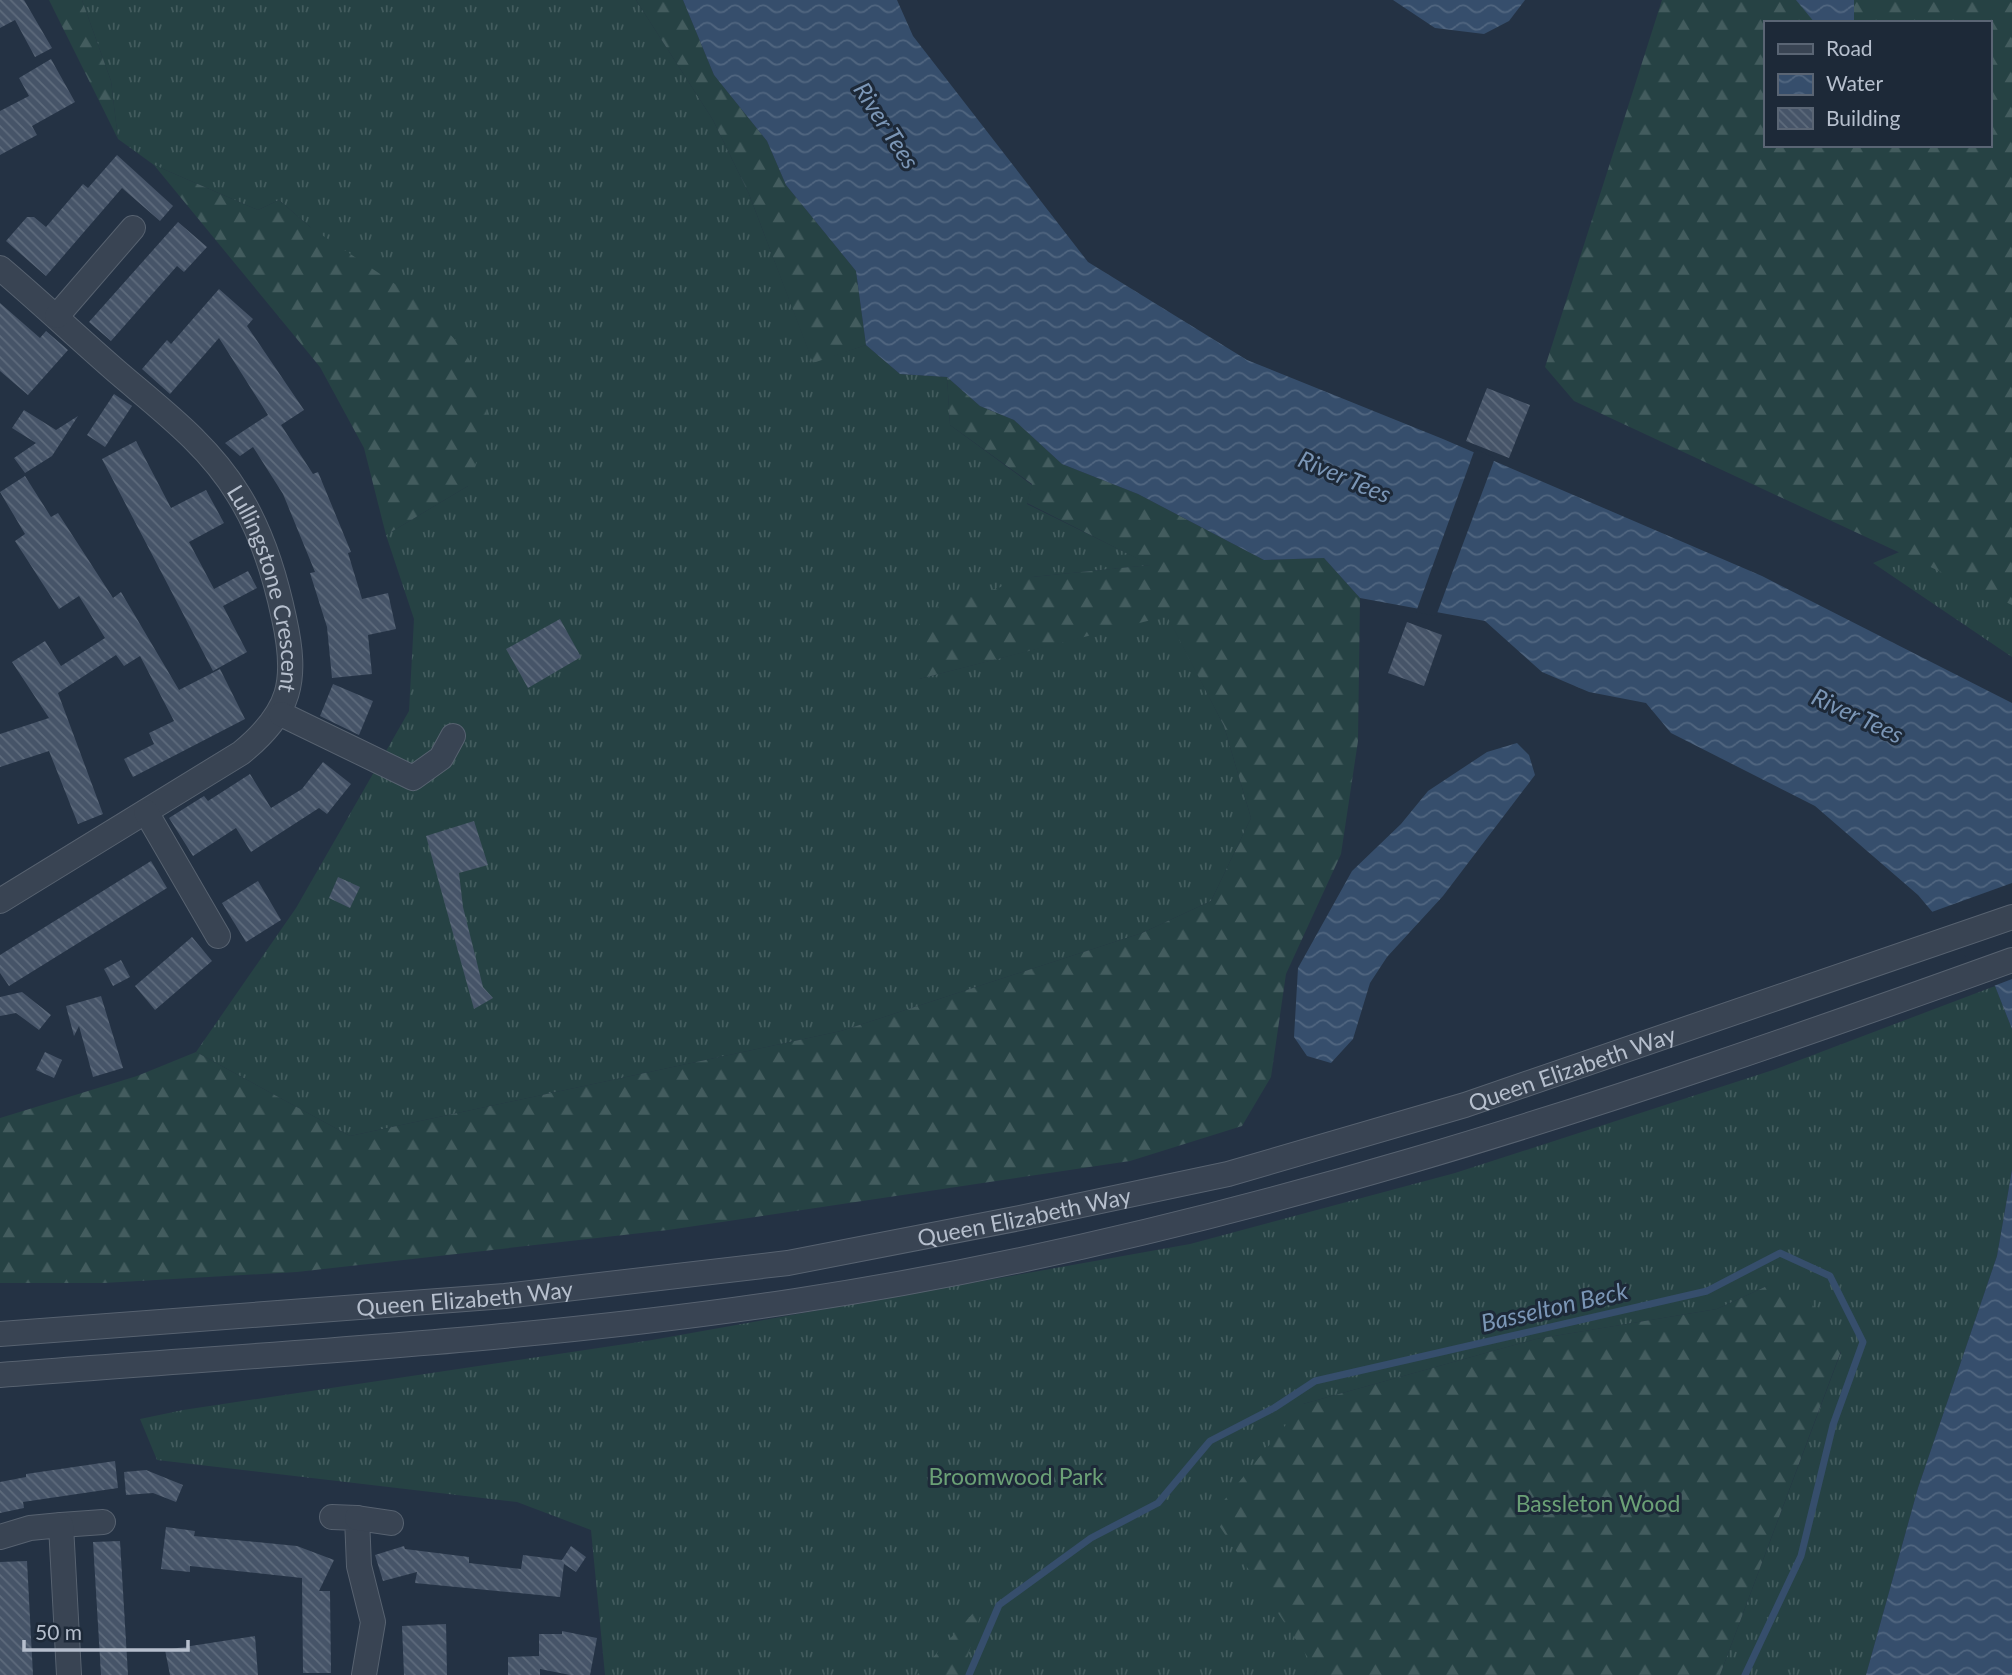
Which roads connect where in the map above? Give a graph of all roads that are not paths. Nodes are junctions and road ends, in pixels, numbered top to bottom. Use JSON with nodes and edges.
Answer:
{"nodes":[{"id":1,"x":133,"y":228,"type":"dead end"},
{"id":2,"x":0,"y":268,"type":"edge"},
{"id":3,"x":57,"y":316,"type":"junction"},
{"id":4,"x":281,"y":714,"type":"junction"},
{"id":5,"x":453,"y":736,"type":"dead end"},
{"id":6,"x":146,"y":812,"type":"junction"},
{"id":7,"x":3,"y":893,"type":"edge"},
{"id":8,"x":2012,"y":917,"type":"edge"},
{"id":9,"x":218,"y":936,"type":"dead end"},
{"id":10,"x":2012,"y":960,"type":"edge"},
{"id":11,"x":0,"y":1334,"type":"edge"},
{"id":12,"x":0,"y":1375,"type":"edge"},
{"id":13,"x":332,"y":1517,"type":"dead end"},
{"id":14,"x":357,"y":1518,"type":"junction"},
{"id":15,"x":103,"y":1522,"type":"dead end"},
{"id":16,"x":391,"y":1523,"type":"dead end"},
{"id":17,"x":61,"y":1525,"type":"junction"},
{"id":18,"x":0,"y":1537,"type":"edge"},
{"id":19,"x":69,"y":1675,"type":"edge"},
{"id":20,"x":364,"y":1675,"type":"edge"}],
"edges":[{"from":1,"to":3,"type":"street"},
{"from":2,"to":3,"type":"street","name":"Lullingstone Crescent"},
{"from":3,"to":4,"type":"street","name":"Lullingstone Crescent"},
{"from":4,"to":5,"type":"street"},
{"from":4,"to":6,"type":"street","name":"Lullingstone Crescent"},
{"from":6,"to":7,"type":"street","name":"Lullingstone Crescent"},
{"from":6,"to":9,"type":"street"},
{"from":8,"to":11,"type":"street","name":"Queen Elizabeth Way"},
{"from":10,"to":12,"type":"street","name":"Queen Elizabeth Way"},
{"from":13,"to":14,"type":"street"},
{"from":14,"to":16,"type":"street"},
{"from":14,"to":20,"type":"street"},
{"from":15,"to":17,"type":"street"},
{"from":17,"to":18,"type":"street"},
{"from":17,"to":19,"type":"street"}]}
